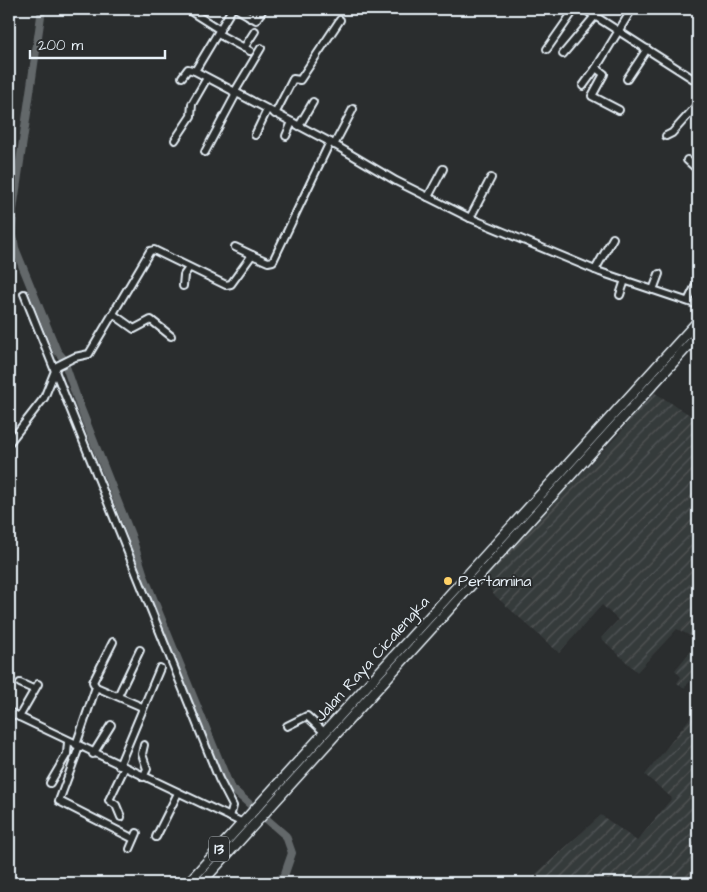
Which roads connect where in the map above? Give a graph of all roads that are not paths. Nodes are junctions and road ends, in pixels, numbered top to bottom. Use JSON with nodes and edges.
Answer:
{"nodes":[{"id":1,"x":187,"y":9,"type":"edge"},
{"id":2,"x":232,"y":9,"type":"edge"},
{"id":3,"x":237,"y":9,"type":"edge"},
{"id":4,"x":575,"y":9,"type":"edge"},
{"id":5,"x":584,"y":9,"type":"edge"},
{"id":6,"x":632,"y":9,"type":"edge"},
{"id":7,"x":259,"y":10,"type":"edge"},
{"id":8,"x":595,"y":13,"type":"edge"},
{"id":9,"x":340,"y":20,"type":"dead end"},
{"id":10,"x":255,"y":31,"type":"dead end"},
{"id":11,"x":618,"y":31,"type":"junction"},
{"id":12,"x":219,"y":32,"type":"junction"},
{"id":13,"x":261,"y":48,"type":"dead end"},
{"id":14,"x":547,"y":49,"type":"dead end"},
{"id":15,"x":647,"y":49,"type":"junction"},
{"id":16,"x":563,"y":54,"type":"dead end"},
{"id":17,"x":596,"y":68,"type":"junction"},
{"id":18,"x":195,"y":71,"type":"junction"},
{"id":19,"x":182,"y":77,"type":"dead end"},
{"id":20,"x":207,"y":78,"type":"junction"},
{"id":21,"x":627,"y":79,"type":"dead end"},
{"id":22,"x":698,"y":82,"type":"edge"},
{"id":23,"x":583,"y":86,"type":"dead end"},
{"id":24,"x":235,"y":94,"type":"junction"},
{"id":25,"x":313,"y":102,"type":"dead end"},
{"id":26,"x":698,"y":104,"type":"edge"},
{"id":27,"x":353,"y":109,"type":"dead end"},
{"id":28,"x":268,"y":110,"type":"junction"},
{"id":29,"x":620,"y":110,"type":"dead end"},
{"id":30,"x":275,"y":114,"type":"junction"},
{"id":31,"x":292,"y":122,"type":"junction"},
{"id":32,"x":299,"y":126,"type":"junction"},
{"id":33,"x":255,"y":135,"type":"dead end"},
{"id":34,"x":286,"y":136,"type":"dead end"},
{"id":35,"x":666,"y":136,"type":"dead end"},
{"id":36,"x":176,"y":140,"type":"dead end"},
{"id":37,"x":332,"y":144,"type":"junction"},
{"id":38,"x":205,"y":152,"type":"dead end"},
{"id":39,"x":686,"y":160,"type":"dead end"},
{"id":40,"x":443,"y":169,"type":"dead end"},
{"id":41,"x":698,"y":170,"type":"edge"},
{"id":42,"x":492,"y":178,"type":"dead end"},
{"id":43,"x":428,"y":197,"type":"junction"},
{"id":44,"x":470,"y":218,"type":"junction"},
{"id":45,"x":613,"y":238,"type":"dead end"},
{"id":46,"x":235,"y":247,"type":"dead end"},
{"id":47,"x":252,"y":255,"type":"junction"},
{"id":48,"x":189,"y":268,"type":"junction"},
{"id":49,"x":595,"y":270,"type":"junction"},
{"id":50,"x":659,"y":274,"type":"dead end"},
{"id":51,"x":625,"y":280,"type":"junction"},
{"id":52,"x":698,"y":281,"type":"edge"},
{"id":53,"x":183,"y":286,"type":"dead end"},
{"id":54,"x":653,"y":290,"type":"junction"},
{"id":55,"x":24,"y":294,"type":"dead end"},
{"id":56,"x":620,"y":295,"type":"dead end"},
{"id":57,"x":688,"y":301,"type":"junction"},
{"id":58,"x":698,"y":305,"type":"edge"},
{"id":59,"x":112,"y":314,"type":"junction"},
{"id":60,"x":698,"y":321,"type":"edge"},
{"id":61,"x":698,"y":335,"type":"edge"},
{"id":62,"x":171,"y":336,"type":"dead end"},
{"id":63,"x":56,"y":368,"type":"junction"},
{"id":64,"x":9,"y":443,"type":"edge"},
{"id":65,"x":113,"y":642,"type":"dead end"},
{"id":66,"x":140,"y":650,"type":"dead end"},
{"id":67,"x":160,"y":668,"type":"dead end"},
{"id":68,"x":20,"y":683,"type":"dead end"},
{"id":69,"x":96,"y":687,"type":"junction"},
{"id":70,"x":118,"y":696,"type":"junction"},
{"id":71,"x":142,"y":707,"type":"junction"},
{"id":72,"x":9,"y":712,"type":"edge"},
{"id":73,"x":19,"y":717,"type":"junction"},
{"id":74,"x":111,"y":725,"type":"dead end"},
{"id":75,"x":287,"y":726,"type":"dead end"},
{"id":76,"x":325,"y":733,"type":"junction"},
{"id":77,"x":68,"y":742,"type":"junction"},
{"id":78,"x":144,"y":745,"type":"dead end"},
{"id":79,"x":78,"y":746,"type":"junction"},
{"id":80,"x":93,"y":754,"type":"junction"},
{"id":81,"x":121,"y":767,"type":"junction"},
{"id":82,"x":144,"y":777,"type":"junction"},
{"id":83,"x":50,"y":783,"type":"dead end"},
{"id":84,"x":178,"y":793,"type":"junction"},
{"id":85,"x":265,"y":806,"type":"junction"},
{"id":86,"x":121,"y":816,"type":"dead end"},
{"id":87,"x":230,"y":817,"type":"junction"},
{"id":88,"x":243,"y":823,"type":"junction"},
{"id":89,"x":156,"y":837,"type":"dead end"},
{"id":90,"x":130,"y":849,"type":"dead end"},
{"id":91,"x":188,"y":883,"type":"edge"},
{"id":92,"x":200,"y":883,"type":"edge"}],
"edges":[{"from":1,"to":12,"type":"street"},
{"from":2,"to":12,"type":"street"},
{"from":3,"to":7,"type":"street"},
{"from":4,"to":14,"type":"street"},
{"from":5,"to":8,"type":"street"},
{"from":6,"to":11,"type":"street"},
{"from":8,"to":11,"type":"street"},
{"from":8,"to":16,"type":"street"},
{"from":9,"to":30,"type":"street"},
{"from":10,"to":12,"type":"street"},
{"from":11,"to":15,"type":"street"},
{"from":11,"to":17,"type":"street"},
{"from":12,"to":18,"type":"street"},
{"from":13,"to":24,"type":"street"},
{"from":15,"to":21,"type":"street"},
{"from":15,"to":22,"type":"street"},
{"from":17,"to":23,"type":"street"},
{"from":17,"to":29,"type":"street"},
{"from":18,"to":19,"type":"street"},
{"from":18,"to":20,"type":"street"},
{"from":20,"to":24,"type":"street"},
{"from":20,"to":36,"type":"street"},
{"from":24,"to":28,"type":"street"},
{"from":24,"to":38,"type":"street"},
{"from":25,"to":32,"type":"street"},
{"from":26,"to":35,"type":"street"},
{"from":27,"to":37,"type":"street"},
{"from":28,"to":30,"type":"street"},
{"from":28,"to":33,"type":"street"},
{"from":30,"to":31,"type":"street"},
{"from":31,"to":32,"type":"street"},
{"from":31,"to":34,"type":"street"},
{"from":32,"to":37,"type":"street"},
{"from":37,"to":43,"type":"street"},
{"from":37,"to":47,"type":"street"},
{"from":39,"to":41,"type":"street"},
{"from":40,"to":43,"type":"street"},
{"from":42,"to":44,"type":"street"},
{"from":43,"to":44,"type":"street"},
{"from":44,"to":49,"type":"street"},
{"from":45,"to":49,"type":"street"},
{"from":46,"to":47,"type":"street"},
{"from":47,"to":48,"type":"street"},
{"from":48,"to":53,"type":"street"},
{"from":48,"to":59,"type":"street"},
{"from":49,"to":51,"type":"street"},
{"from":50,"to":54,"type":"street"},
{"from":51,"to":54,"type":"street"},
{"from":51,"to":56,"type":"street"},
{"from":52,"to":57,"type":"street"},
{"from":54,"to":57,"type":"street"},
{"from":55,"to":63,"type":"street"},
{"from":57,"to":58,"type":"street"},
{"from":59,"to":62,"type":"street"},
{"from":59,"to":63,"type":"street"},
{"from":60,"to":76,"type":"highway","name":"Jalan Raya Cicalengka","number":"13"},
{"from":61,"to":85,"type":"highway","name":"Jalan Raya Cicalengka","number":"13"},
{"from":63,"to":64,"type":"street"},
{"from":63,"to":87,"type":"street"},
{"from":65,"to":69,"type":"street"},
{"from":66,"to":70,"type":"street"},
{"from":67,"to":71,"type":"street"},
{"from":68,"to":73,"type":"street"},
{"from":69,"to":70,"type":"street"},
{"from":69,"to":79,"type":"street"},
{"from":70,"to":71,"type":"street"},
{"from":71,"to":81,"type":"street"},
{"from":72,"to":73,"type":"street"},
{"from":73,"to":77,"type":"street"},
{"from":74,"to":80,"type":"street"},
{"from":75,"to":76,"type":"street"},
{"from":76,"to":85,"type":"highway","name":"Jalan Raya Cicalengka","number":"13"},
{"from":77,"to":79,"type":"street"},
{"from":77,"to":83,"type":"street"},
{"from":78,"to":82,"type":"street"},
{"from":79,"to":80,"type":"street"},
{"from":79,"to":90,"type":"street"},
{"from":80,"to":81,"type":"street"},
{"from":81,"to":82,"type":"street"},
{"from":81,"to":86,"type":"street"},
{"from":82,"to":84,"type":"street"},
{"from":84,"to":87,"type":"street"},
{"from":84,"to":89,"type":"street"},
{"from":85,"to":88,"type":"highway","name":"Jalan Raya Cicalengka","number":"13"},
{"from":85,"to":92,"type":"highway","name":"Jalan Raya Cicalengka","number":"13"},
{"from":87,"to":88,"type":"street"},
{"from":88,"to":91,"type":"highway","name":"Jalan Raya Cicalengka","number":"13"}]}
